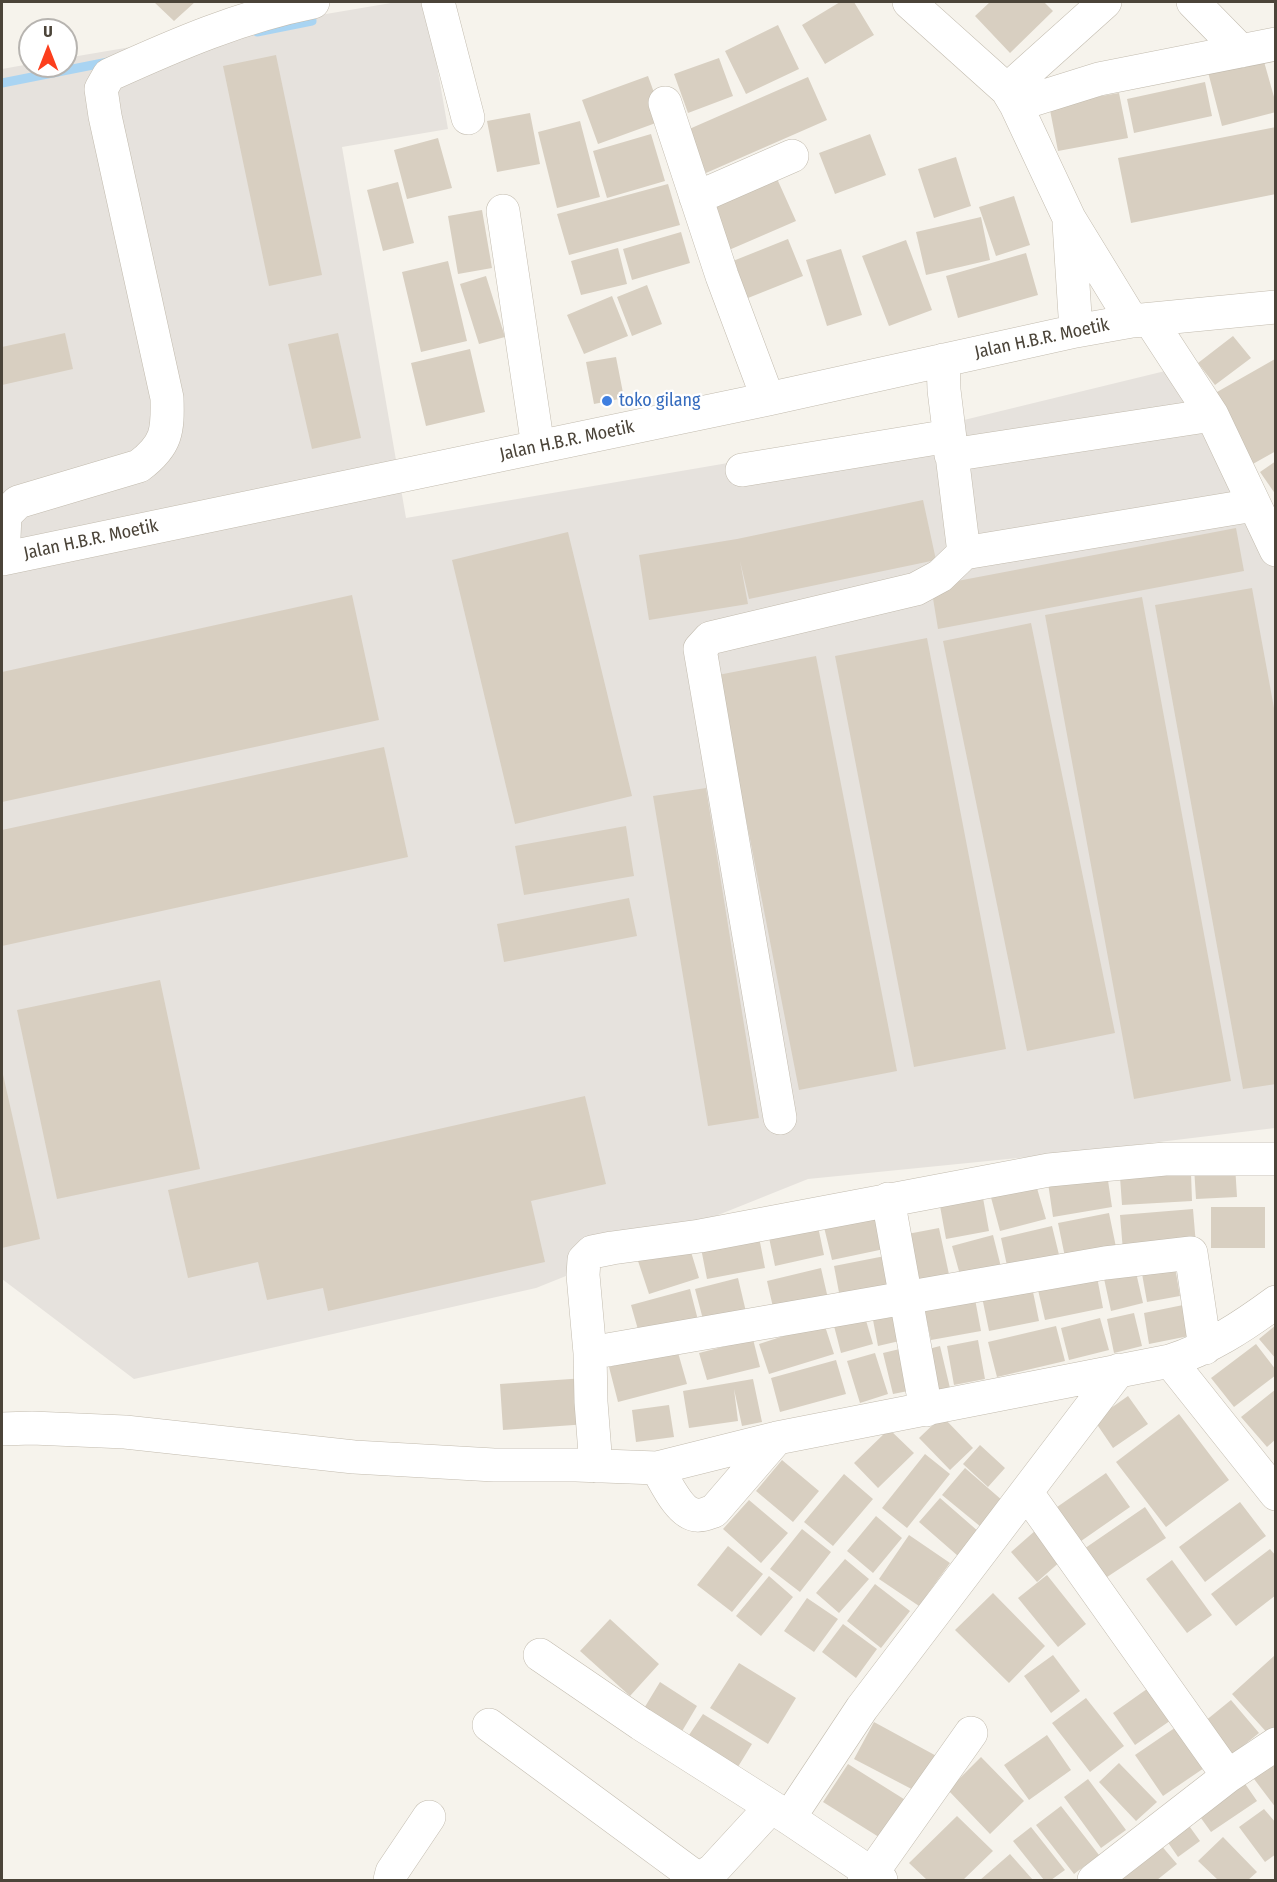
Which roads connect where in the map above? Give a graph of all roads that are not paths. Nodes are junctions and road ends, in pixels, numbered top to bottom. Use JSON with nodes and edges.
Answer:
{"nodes":[{"id":1,"x":438,"y":2,"type":"edge"},
{"id":2,"x":909,"y":2,"type":"edge"},
{"id":3,"x":1106,"y":2,"type":"edge"},
{"id":4,"x":1193,"y":2,"type":"edge"},
{"id":5,"x":307,"y":3,"type":"edge"},
{"id":6,"x":1063,"y":41,"type":"junction"},
{"id":7,"x":1275,"y":44,"type":"edge"},
{"id":8,"x":1241,"y":51,"type":"junction"},
{"id":9,"x":1099,"y":79,"type":"junction"},
{"id":10,"x":1012,"y":97,"type":"junction"},
{"id":11,"x":665,"y":103,"type":"dead end"},
{"id":12,"x":468,"y":118,"type":"dead end"},
{"id":13,"x":792,"y":156,"type":"dead end"},
{"id":14,"x":696,"y":198,"type":"junction"},
{"id":15,"x":503,"y":211,"type":"dead end"},
{"id":16,"x":1069,"y":218,"type":"junction"},
{"id":17,"x":1275,"y":307,"type":"edge"},
{"id":18,"x":1141,"y":320,"type":"junction"},
{"id":19,"x":1076,"y":331,"type":"junction"},
{"id":20,"x":943,"y":360,"type":"junction"},
{"id":21,"x":768,"y":399,"type":"junction"},
{"id":22,"x":1212,"y":415,"type":"junction"},
{"id":23,"x":950,"y":445,"type":"junction"},
{"id":24,"x":538,"y":447,"type":"junction"},
{"id":25,"x":742,"y":470,"type":"dead end"},
{"id":26,"x":1254,"y":505,"type":"junction"},
{"id":27,"x":1275,"y":550,"type":"edge"},
{"id":28,"x":964,"y":553,"type":"junction"},
{"id":29,"x":2,"y":559,"type":"edge"},
{"id":30,"x":780,"y":1118,"type":"dead end"},
{"id":31,"x":1275,"y":1159,"type":"edge"},
{"id":32,"x":888,"y":1199,"type":"junction"},
{"id":33,"x":906,"y":1297,"type":"junction"},
{"id":34,"x":1275,"y":1302,"type":"edge"},
{"id":35,"x":1205,"y":1348,"type":"junction"},
{"id":36,"x":590,"y":1353,"type":"junction"},
{"id":37,"x":1170,"y":1361,"type":"junction"},
{"id":38,"x":1119,"y":1370,"type":"junction"},
{"id":39,"x":926,"y":1410,"type":"junction"},
{"id":40,"x":2,"y":1429,"type":"edge"},
{"id":41,"x":777,"y":1438,"type":"junction"},
{"id":42,"x":596,"y":1466,"type":"junction"},
{"id":43,"x":657,"y":1468,"type":"junction"},
{"id":44,"x":1270,"y":1476,"type":"edge"},
{"id":45,"x":1027,"y":1493,"type":"junction"},
{"id":46,"x":540,"y":1655,"type":"dead end"},
{"id":47,"x":489,"y":1725,"type":"dead end"},
{"id":48,"x":971,"y":1733,"type":"dead end"},
{"id":49,"x":1275,"y":1743,"type":"edge"},
{"id":50,"x":1228,"y":1776,"type":"junction"},
{"id":51,"x":780,"y":1813,"type":"junction"},
{"id":52,"x":429,"y":1817,"type":"dead end"},
{"id":53,"x":872,"y":1878,"type":"edge"},
{"id":54,"x":390,"y":1881,"type":"edge"},
{"id":55,"x":1094,"y":1881,"type":"edge"}],
"edges":[{"from":1,"to":12,"type":"street"},
{"from":2,"to":10,"type":"street"},
{"from":3,"to":6,"type":"street"},
{"from":4,"to":8,"type":"street"},
{"from":5,"to":29,"type":"street"},
{"from":6,"to":9,"type":"street"},
{"from":6,"to":10,"type":"street"},
{"from":7,"to":8,"type":"street"},
{"from":8,"to":9,"type":"street"},
{"from":9,"to":10,"type":"street"},
{"from":10,"to":16,"type":"street"},
{"from":11,"to":14,"type":"street"},
{"from":13,"to":14,"type":"street"},
{"from":14,"to":21,"type":"street"},
{"from":15,"to":24,"type":"street"},
{"from":16,"to":18,"type":"street"},
{"from":16,"to":19,"type":"street"},
{"from":17,"to":18,"type":"street","name":"Jalan H.B.R. Moetik"},
{"from":18,"to":19,"type":"street","name":"Jalan H.B.R. Moetik"},
{"from":18,"to":22,"type":"street"},
{"from":19,"to":20,"type":"street","name":"Jalan H.B.R. Moetik"},
{"from":20,"to":21,"type":"street","name":"Jalan H.B.R. Moetik"},
{"from":20,"to":23,"type":"street"},
{"from":21,"to":24,"type":"street","name":"Jalan H.B.R. Moetik"},
{"from":22,"to":23,"type":"street"},
{"from":22,"to":26,"type":"street"},
{"from":23,"to":25,"type":"street"},
{"from":23,"to":28,"type":"street"},
{"from":24,"to":29,"type":"street","name":"Jalan H.B.R. Moetik"},
{"from":26,"to":27,"type":"street"},
{"from":26,"to":28,"type":"street"},
{"from":28,"to":30,"type":"street"},
{"from":31,"to":32,"type":"street"},
{"from":32,"to":33,"type":"street"},
{"from":32,"to":36,"type":"street"},
{"from":33,"to":35,"type":"street"},
{"from":33,"to":36,"type":"street"},
{"from":33,"to":39,"type":"street"},
{"from":34,"to":35,"type":"street"},
{"from":35,"to":37,"type":"street"},
{"from":36,"to":42,"type":"street"},
{"from":37,"to":38,"type":"street"},
{"from":37,"to":44,"type":"street"},
{"from":38,"to":39,"type":"street"},
{"from":38,"to":45,"type":"street"},
{"from":39,"to":41,"type":"street"},
{"from":40,"to":42,"type":"street"},
{"from":41,"to":43,"type":"street"},
{"from":41,"to":43,"type":"street"},
{"from":42,"to":43,"type":"street"},
{"from":45,"to":50,"type":"street"},
{"from":45,"to":51,"type":"street"},
{"from":46,"to":51,"type":"street"},
{"from":47,"to":51,"type":"street"},
{"from":48,"to":53,"type":"street"},
{"from":49,"to":50,"type":"street"},
{"from":50,"to":55,"type":"street"},
{"from":51,"to":53,"type":"street"},
{"from":52,"to":54,"type":"street"}]}
